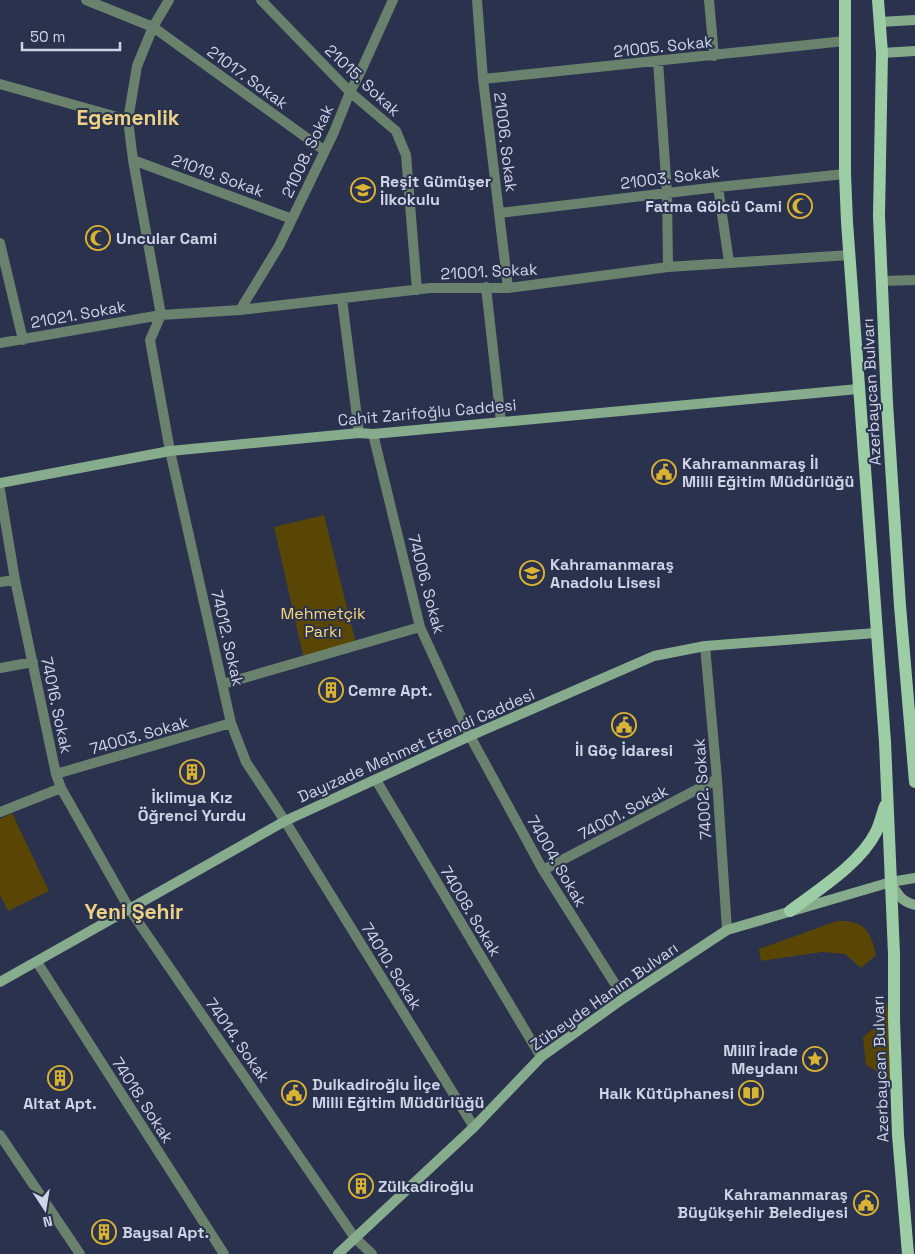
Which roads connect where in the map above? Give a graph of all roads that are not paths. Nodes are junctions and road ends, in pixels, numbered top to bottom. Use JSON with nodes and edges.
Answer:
{"nodes":[{"id":1,"x":86,"y":0,"type":"edge"},
{"id":2,"x":169,"y":0,"type":"edge"},
{"id":3,"x":261,"y":0,"type":"edge"},
{"id":4,"x":393,"y":0,"type":"edge"},
{"id":5,"x":477,"y":0,"type":"edge"},
{"id":6,"x":709,"y":0,"type":"edge"},
{"id":7,"x":845,"y":0,"type":"edge"},
{"id":8,"x":878,"y":0,"type":"edge"},
{"id":9,"x":915,"y":20,"type":"edge"},
{"id":10,"x":879,"y":22,"type":"junction"},
{"id":11,"x":153,"y":27,"type":"junction"},
{"id":12,"x":845,"y":41,"type":"junction"},
{"id":13,"x":915,"y":51,"type":"edge"},
{"id":14,"x":882,"y":53,"type":"junction"},
{"id":15,"x":714,"y":56,"type":"junction"},
{"id":16,"x":658,"y":61,"type":"junction"},
{"id":17,"x":483,"y":80,"type":"junction"},
{"id":18,"x":0,"y":84,"type":"edge"},
{"id":19,"x":350,"y":92,"type":"junction"},
{"id":20,"x":128,"y":120,"type":"junction"},
{"id":21,"x":325,"y":152,"type":"junction"},
{"id":22,"x":133,"y":160,"type":"junction"},
{"id":23,"x":845,"y":174,"type":"junction"},
{"id":24,"x":718,"y":187,"type":"junction"},
{"id":25,"x":667,"y":193,"type":"junction"},
{"id":26,"x":500,"y":213,"type":"junction"},
{"id":27,"x":292,"y":219,"type":"junction"},
{"id":28,"x":0,"y":243,"type":"edge"},
{"id":29,"x":849,"y":255,"type":"junction"},
{"id":30,"x":729,"y":262,"type":"junction"},
{"id":31,"x":668,"y":267,"type":"junction"},
{"id":32,"x":915,"y":280,"type":"edge"},
{"id":33,"x":882,"y":281,"type":"junction"},
{"id":34,"x":486,"y":287,"type":"junction"},
{"id":35,"x":508,"y":288,"type":"junction"},
{"id":36,"x":417,"y":290,"type":"junction"},
{"id":37,"x":342,"y":299,"type":"junction"},
{"id":38,"x":240,"y":310,"type":"junction"},
{"id":39,"x":160,"y":315,"type":"junction"},
{"id":40,"x":23,"y":340,"type":"junction"},
{"id":41,"x":0,"y":343,"type":"edge"},
{"id":42,"x":858,"y":389,"type":"junction"},
{"id":43,"x":501,"y":422,"type":"junction"},
{"id":44,"x":359,"y":432,"type":"junction"},
{"id":45,"x":373,"y":434,"type":"junction"},
{"id":46,"x":170,"y":451,"type":"junction"},
{"id":47,"x":0,"y":483,"type":"edge"},
{"id":48,"x":0,"y":490,"type":"edge"},
{"id":49,"x":15,"y":580,"type":"junction"},
{"id":50,"x":0,"y":582,"type":"edge"},
{"id":51,"x":420,"y":627,"type":"junction"},
{"id":52,"x":876,"y":633,"type":"junction"},
{"id":53,"x":705,"y":646,"type":"junction"},
{"id":54,"x":33,"y":662,"type":"junction"},
{"id":55,"x":0,"y":668,"type":"edge"},
{"id":56,"x":223,"y":684,"type":"junction"},
{"id":57,"x":231,"y":723,"type":"junction"},
{"id":58,"x":470,"y":736,"type":"junction"},
{"id":59,"x":56,"y":774,"type":"junction"},
{"id":60,"x":376,"y":780,"type":"junction"},
{"id":61,"x":717,"y":780,"type":"junction"},
{"id":62,"x":915,"y":781,"type":"edge"},
{"id":63,"x":61,"y":788,"type":"junction"},
{"id":64,"x":887,"y":798,"type":"junction"},
{"id":65,"x":0,"y":812,"type":"edge"},
{"id":66,"x":285,"y":821,"type":"junction"},
{"id":67,"x":544,"y":870,"type":"junction"},
{"id":68,"x":915,"y":878,"type":"edge"},
{"id":69,"x":890,"y":882,"type":"junction"},
{"id":70,"x":915,"y":905,"type":"edge"},
{"id":71,"x":130,"y":910,"type":"junction"},
{"id":72,"x":790,"y":912,"type":"junction"},
{"id":73,"x":727,"y":930,"type":"junction"},
{"id":74,"x":37,"y":962,"type":"junction"},
{"id":75,"x":0,"y":982,"type":"edge"},
{"id":76,"x":624,"y":998,"type":"junction"},
{"id":77,"x":540,"y":1057,"type":"junction"},
{"id":78,"x":474,"y":1127,"type":"junction"},
{"id":79,"x":0,"y":1135,"type":"edge"},
{"id":80,"x":355,"y":1238,"type":"junction"},
{"id":81,"x":80,"y":1254,"type":"edge"},
{"id":82,"x":224,"y":1254,"type":"edge"},
{"id":83,"x":338,"y":1254,"type":"edge"},
{"id":84,"x":372,"y":1254,"type":"edge"},
{"id":85,"x":908,"y":1254,"type":"edge"}],
"edges":[{"from":1,"to":11,"type":"street","name":"21017. Sokak"},
{"from":2,"to":11,"type":"street"},
{"from":3,"to":19,"type":"street","name":"21015. Sokak"},
{"from":4,"to":19,"type":"street","name":"21008. Sokak"},
{"from":5,"to":17,"type":"street","name":"21006. Sokak"},
{"from":6,"to":15,"type":"street"},
{"from":7,"to":12,"type":"main road","name":"Azerbaycan Bulvarı"},
{"from":8,"to":10,"type":"main road","name":"Azerbaycan Bulvarı"},
{"from":9,"to":10,"type":"street"},
{"from":10,"to":14,"type":"main road","name":"Azerbaycan Bulvarı"},
{"from":11,"to":20,"type":"street"},
{"from":11,"to":21,"type":"street","name":"21017. Sokak"},
{"from":12,"to":15,"type":"street","name":"21005. Sokak"},
{"from":12,"to":23,"type":"main road","name":"Azerbaycan Bulvarı"},
{"from":13,"to":14,"type":"street"},
{"from":14,"to":33,"type":"main road","name":"Azerbaycan Bulvarı"},
{"from":15,"to":16,"type":"street","name":"21005. Sokak"},
{"from":16,"to":17,"type":"street","name":"21005. Sokak"},
{"from":16,"to":25,"type":"street"},
{"from":17,"to":26,"type":"street","name":"21006. Sokak"},
{"from":18,"to":20,"type":"street"},
{"from":19,"to":21,"type":"street","name":"21008. Sokak"},
{"from":19,"to":36,"type":"street","name":"21015. Sokak"},
{"from":20,"to":22,"type":"street"},
{"from":21,"to":27,"type":"street","name":"21008. Sokak"},
{"from":22,"to":27,"type":"street","name":"21019. Sokak"},
{"from":22,"to":39,"type":"street"},
{"from":23,"to":24,"type":"street","name":"21003. Sokak"},
{"from":23,"to":29,"type":"main road","name":"Azerbaycan Bulvarı"},
{"from":24,"to":25,"type":"street","name":"21003. Sokak"},
{"from":24,"to":30,"type":"street"},
{"from":25,"to":26,"type":"street","name":"21003. Sokak"},
{"from":25,"to":31,"type":"street"},
{"from":26,"to":35,"type":"street","name":"21006. Sokak"},
{"from":27,"to":38,"type":"street","name":"21008. Sokak"},
{"from":28,"to":40,"type":"street"},
{"from":29,"to":30,"type":"street","name":"21001. Sokak"},
{"from":29,"to":42,"type":"main road","name":"Azerbaycan Bulvarı"},
{"from":30,"to":31,"type":"street","name":"21001. Sokak"},
{"from":31,"to":35,"type":"street","name":"21001. Sokak"},
{"from":32,"to":33,"type":"street"},
{"from":33,"to":62,"type":"main road","name":"Azerbaycan Bulvarı"},
{"from":34,"to":35,"type":"street","name":"21001. Sokak"},
{"from":34,"to":36,"type":"street","name":"21001. Sokak"},
{"from":34,"to":43,"type":"street"},
{"from":36,"to":37,"type":"street","name":"21001. Sokak"},
{"from":37,"to":38,"type":"street","name":"21001. Sokak"},
{"from":37,"to":44,"type":"street"},
{"from":38,"to":39,"type":"street","name":"21001. Sokak"},
{"from":39,"to":40,"type":"street","name":"21021. Sokak"},
{"from":39,"to":46,"type":"street","name":"74012. Sokak"},
{"from":40,"to":41,"type":"street","name":"21021. Sokak"},
{"from":42,"to":43,"type":"street","name":"Cahit Zarifoğlu Caddesi"},
{"from":42,"to":52,"type":"main road","name":"Azerbaycan Bulvarı"},
{"from":43,"to":45,"type":"street","name":"Cahit Zarifoğlu Caddesi"},
{"from":44,"to":45,"type":"street","name":"Cahit Zarifoğlu Caddesi"},
{"from":44,"to":46,"type":"street","name":"Cahit Zarifoğlu Caddesi"},
{"from":45,"to":51,"type":"street","name":"74006. Sokak"},
{"from":46,"to":47,"type":"street","name":"Cahit Zarifoğlu Caddesi"},
{"from":46,"to":56,"type":"street","name":"74012. Sokak"},
{"from":48,"to":49,"type":"street","name":"74016. Sokak"},
{"from":49,"to":50,"type":"street"},
{"from":49,"to":54,"type":"street","name":"74016. Sokak"},
{"from":51,"to":56,"type":"street"},
{"from":51,"to":58,"type":"street","name":"74006. Sokak"},
{"from":52,"to":53,"type":"street","name":"Dayızade Mehmet Efendi Caddesi"},
{"from":52,"to":64,"type":"main road","name":"Azerbaycan Bulvarı"},
{"from":53,"to":58,"type":"street","name":"Dayızade Mehmet Efendi Caddesi"},
{"from":53,"to":61,"type":"street","name":"74002. Sokak"},
{"from":54,"to":55,"type":"street"},
{"from":54,"to":59,"type":"street","name":"74016. Sokak"},
{"from":56,"to":57,"type":"street","name":"74012. Sokak"},
{"from":57,"to":59,"type":"street","name":"74003. Sokak"},
{"from":57,"to":66,"type":"street","name":"74012. Sokak"},
{"from":58,"to":60,"type":"street","name":"Dayızade Mehmet Efendi Caddesi"},
{"from":58,"to":67,"type":"street","name":"74004. Sokak"},
{"from":59,"to":63,"type":"street","name":"74016. Sokak"},
{"from":60,"to":66,"type":"street","name":"Dayızade Mehmet Efendi Caddesi"},
{"from":60,"to":77,"type":"street","name":"74008. Sokak"},
{"from":61,"to":67,"type":"street","name":"74001. Sokak"},
{"from":61,"to":73,"type":"street","name":"74002. Sokak"},
{"from":63,"to":65,"type":"street"},
{"from":63,"to":71,"type":"street","name":"74016. Sokak"},
{"from":64,"to":69,"type":"main road","name":"Azerbaycan Bulvarı"},
{"from":64,"to":72,"type":"main road"},
{"from":66,"to":71,"type":"street","name":"Dayızade Mehmet Efendi Caddesi"},
{"from":66,"to":78,"type":"street","name":"74010. Sokak"},
{"from":67,"to":76,"type":"street","name":"74004. Sokak"},
{"from":68,"to":69,"type":"street","name":"Zübeyde Hanım Bulvarı"},
{"from":69,"to":70,"type":"street"},
{"from":69,"to":72,"type":"street","name":"Zübeyde Hanım Bulvarı"},
{"from":69,"to":85,"type":"main road","name":"Azerbaycan Bulvarı"},
{"from":71,"to":74,"type":"street","name":"Dayızade Mehmet Efendi Caddesi"},
{"from":71,"to":80,"type":"street","name":"74014. Sokak"},
{"from":72,"to":73,"type":"street","name":"Zübeyde Hanım Bulvarı"},
{"from":73,"to":76,"type":"street","name":"Zübeyde Hanım Bulvarı"},
{"from":74,"to":75,"type":"street","name":"Dayızade Mehmet Efendi Caddesi"},
{"from":74,"to":82,"type":"street","name":"74018. Sokak"},
{"from":76,"to":77,"type":"street","name":"Zübeyde Hanım Bulvarı"},
{"from":77,"to":78,"type":"street","name":"Zübeyde Hanım Bulvarı"},
{"from":78,"to":80,"type":"street","name":"Zübeyde Hanım Bulvarı"},
{"from":79,"to":81,"type":"street"},
{"from":80,"to":83,"type":"street","name":"Zübeyde Hanım Bulvarı"},
{"from":80,"to":84,"type":"street","name":"74014. Sokak"}]}
